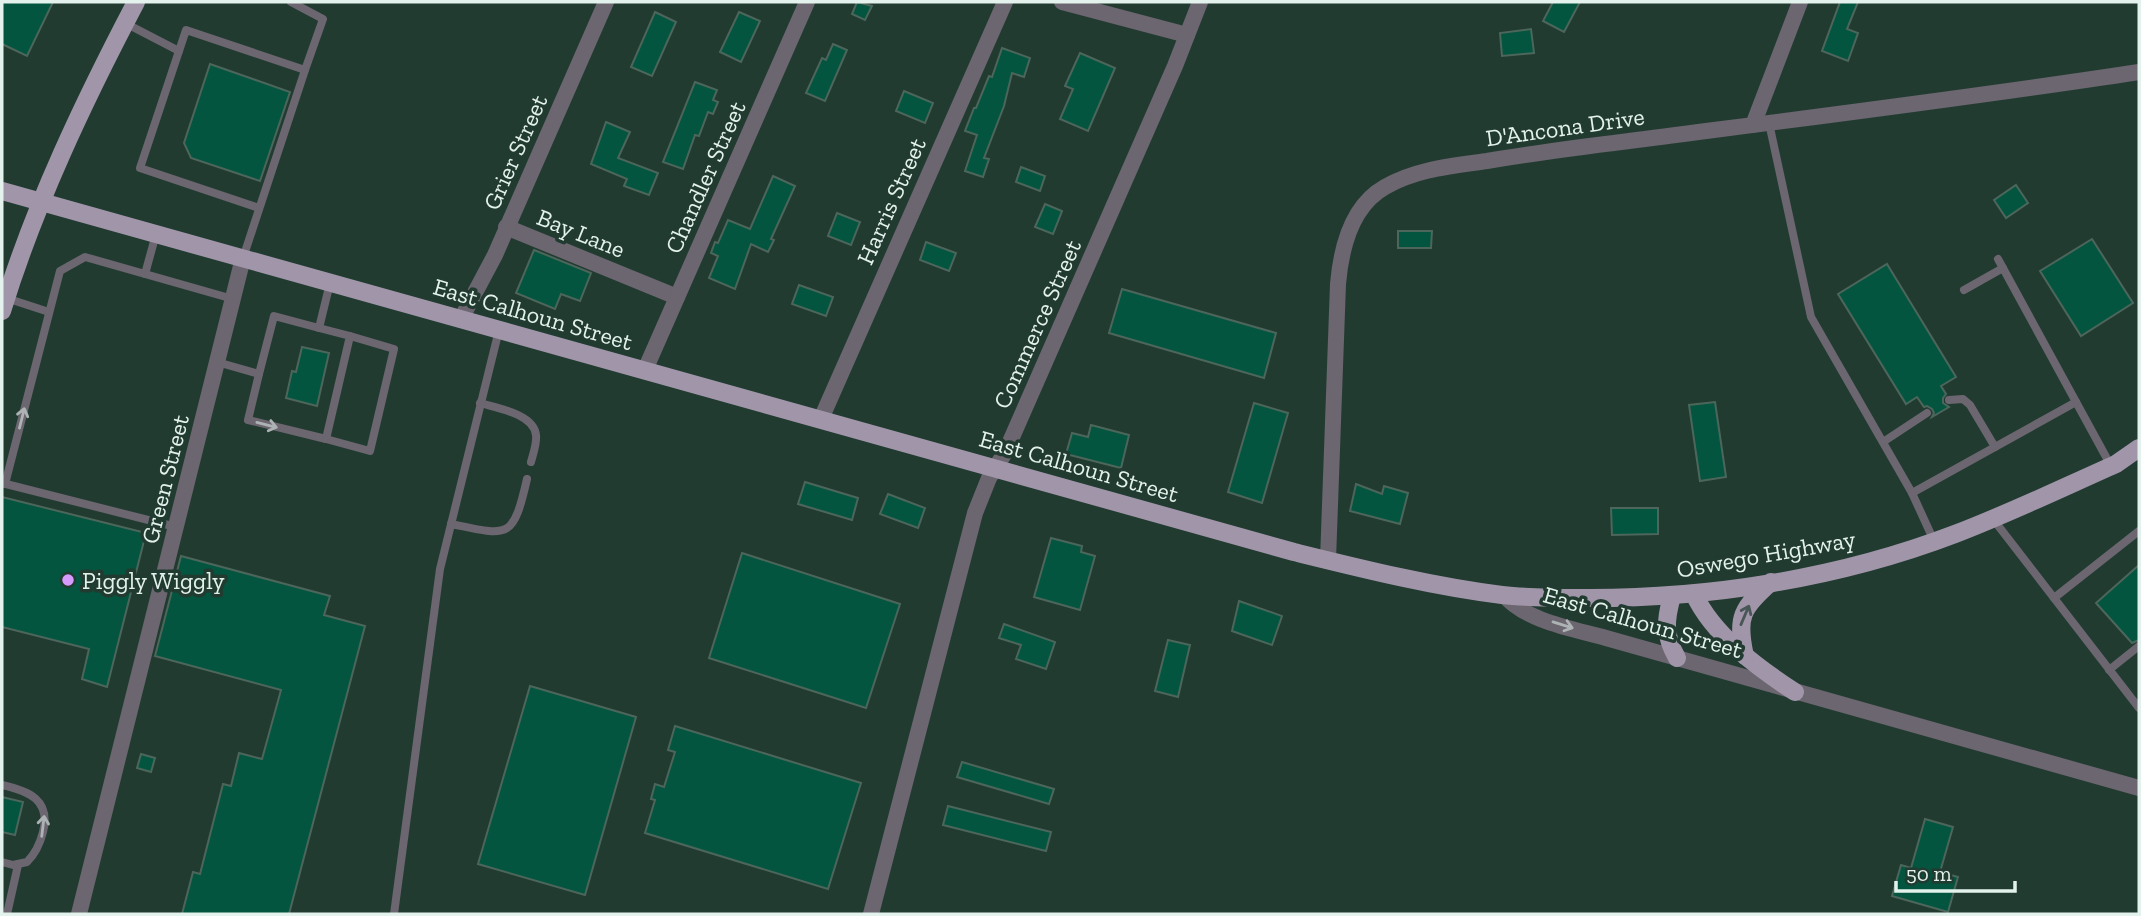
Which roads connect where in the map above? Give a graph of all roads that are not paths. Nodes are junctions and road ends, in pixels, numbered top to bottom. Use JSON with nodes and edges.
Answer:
{"nodes":[{"id":1,"x":136,"y":2,"type":"edge"},
{"id":2,"x":291,"y":2,"type":"edge"},
{"id":3,"x":606,"y":2,"type":"edge"},
{"id":4,"x":807,"y":2,"type":"edge"},
{"id":5,"x":1005,"y":2,"type":"edge"},
{"id":6,"x":1062,"y":2,"type":"edge"},
{"id":7,"x":1200,"y":2,"type":"edge"},
{"id":8,"x":1800,"y":2,"type":"edge"},
{"id":9,"x":125,"y":23,"type":"junction"},
{"id":10,"x":1187,"y":35,"type":"junction"},
{"id":11,"x":178,"y":51,"type":"junction"},
{"id":12,"x":304,"y":70,"type":"junction"},
{"id":13,"x":2139,"y":72,"type":"edge"},
{"id":14,"x":1761,"y":124,"type":"junction"},
{"id":15,"x":2,"y":191,"type":"edge"},
{"id":16,"x":42,"y":202,"type":"junction"},
{"id":17,"x":259,"y":208,"type":"junction"},
{"id":18,"x":506,"y":227,"type":"junction"},
{"id":19,"x":156,"y":234,"type":"junction"},
{"id":20,"x":243,"y":258,"type":"junction"},
{"id":21,"x":1998,"y":259,"type":"dead end"},
{"id":22,"x":2003,"y":268,"type":"junction"},
{"id":23,"x":145,"y":274,"type":"junction"},
{"id":24,"x":330,"y":283,"type":"junction"},
{"id":25,"x":1964,"y":290,"type":"dead end"},
{"id":26,"x":677,"y":297,"type":"junction"},
{"id":27,"x":233,"y":299,"type":"junction"},
{"id":28,"x":4,"y":305,"type":"edge"},
{"id":29,"x":49,"y":312,"type":"junction"},
{"id":30,"x":461,"y":319,"type":"junction"},
{"id":31,"x":319,"y":328,"type":"junction"},
{"id":32,"x":499,"y":330,"type":"junction"},
{"id":33,"x":350,"y":336,"type":"junction"},
{"id":34,"x":217,"y":362,"type":"junction"},
{"id":35,"x":645,"y":370,"type":"junction"},
{"id":36,"x":259,"y":373,"type":"junction"},
{"id":37,"x":1950,"y":400,"type":"dead end"},
{"id":38,"x":2076,"y":402,"type":"junction"},
{"id":39,"x":480,"y":403,"type":"junction"},
{"id":40,"x":1927,"y":413,"type":"dead end"},
{"id":41,"x":821,"y":419,"type":"junction"},
{"id":42,"x":326,"y":439,"type":"junction"},
{"id":43,"x":1883,"y":442,"type":"junction"},
{"id":44,"x":1994,"y":447,"type":"junction"},
{"id":45,"x":2139,"y":448,"type":"edge"},
{"id":46,"x":531,"y":462,"type":"dead end"},
{"id":47,"x":2111,"y":466,"type":"junction"},
{"id":48,"x":995,"y":468,"type":"junction"},
{"id":49,"x":527,"y":479,"type":"dead end"},
{"id":50,"x":3,"y":484,"type":"edge"},
{"id":51,"x":1912,"y":493,"type":"junction"},
{"id":52,"x":1993,"y":519,"type":"junction"},
{"id":53,"x":451,"y":524,"type":"junction"},
{"id":54,"x":176,"y":527,"type":"junction"},
{"id":55,"x":2139,"y":531,"type":"edge"},
{"id":56,"x":1934,"y":541,"type":"junction"},
{"id":57,"x":1328,"y":560,"type":"junction"},
{"id":58,"x":1772,"y":582,"type":"junction"},
{"id":59,"x":1694,"y":594,"type":"junction"},
{"id":60,"x":1504,"y":595,"type":"junction"},
{"id":61,"x":1672,"y":596,"type":"junction"},
{"id":62,"x":2054,"y":598,"type":"junction"},
{"id":63,"x":2139,"y":646,"type":"edge"},
{"id":64,"x":1745,"y":656,"type":"junction"},
{"id":65,"x":1677,"y":658,"type":"junction"},
{"id":66,"x":2109,"y":670,"type":"junction"},
{"id":67,"x":1795,"y":692,"type":"junction"},
{"id":68,"x":2139,"y":708,"type":"edge"},
{"id":69,"x":2,"y":785,"type":"edge"},
{"id":70,"x":2139,"y":788,"type":"edge"},
{"id":71,"x":2,"y":862,"type":"edge"},
{"id":72,"x":18,"y":865,"type":"junction"},
{"id":73,"x":6,"y":900,"type":"edge"},
{"id":74,"x":7,"y":914,"type":"edge"},
{"id":75,"x":79,"y":914,"type":"edge"},
{"id":76,"x":394,"y":914,"type":"edge"},
{"id":77,"x":871,"y":914,"type":"edge"}],
"edges":[{"from":1,"to":9,"type":"main road"},
{"from":2,"to":12,"type":"lane"},
{"from":3,"to":18,"type":"street","name":"Grier Street"},
{"from":4,"to":26,"type":"street","name":"Chandler Street"},
{"from":5,"to":41,"type":"street","name":"Harris Street"},
{"from":6,"to":10,"type":"street"},
{"from":7,"to":10,"type":"street","name":"Commerce Street"},
{"from":8,"to":14,"type":"street"},
{"from":9,"to":11,"type":"lane"},
{"from":9,"to":16,"type":"main road"},
{"from":10,"to":48,"type":"street","name":"Commerce Street"},
{"from":11,"to":12,"type":"lane"},
{"from":11,"to":17,"type":"lane"},
{"from":12,"to":17,"type":"lane"},
{"from":13,"to":14,"type":"street","name":"D'Ancona Drive"},
{"from":14,"to":43,"type":"lane"},
{"from":14,"to":57,"type":"street","name":"D'Ancona Drive"},
{"from":15,"to":16,"type":"main road","name":"East Calhoun Street"},
{"from":16,"to":19,"type":"main road","name":"East Calhoun Street"},
{"from":16,"to":28,"type":"main road"},
{"from":17,"to":20,"type":"lane"},
{"from":18,"to":26,"type":"street","name":"Bay Lane"},
{"from":18,"to":30,"type":"street","name":"Grier Street"},
{"from":19,"to":20,"type":"main road","name":"East Calhoun Street"},
{"from":19,"to":23,"type":"lane"},
{"from":20,"to":24,"type":"main road","name":"East Calhoun Street"},
{"from":20,"to":27,"type":"street","name":"Green Street"},
{"from":21,"to":22,"type":"lane"},
{"from":22,"to":25,"type":"lane"},
{"from":22,"to":38,"type":"lane"},
{"from":23,"to":27,"type":"lane"},
{"from":23,"to":29,"type":"lane"},
{"from":24,"to":30,"type":"main road","name":"East Calhoun Street"},
{"from":24,"to":31,"type":"lane"},
{"from":26,"to":35,"type":"street","name":"Chandler Street"},
{"from":27,"to":34,"type":"street","name":"Green Street"},
{"from":28,"to":29,"type":"lane"},
{"from":50,"to":29,"type":"lane","one_way":true},
{"from":30,"to":32,"type":"main road","name":"East Calhoun Street"},
{"from":31,"to":33,"type":"lane"},
{"from":31,"to":36,"type":"lane"},
{"from":32,"to":35,"type":"main road","name":"East Calhoun Street"},
{"from":32,"to":39,"type":"lane"},
{"from":33,"to":42,"type":"lane"},
{"from":33,"to":42,"type":"lane"},
{"from":34,"to":36,"type":"lane"},
{"from":34,"to":54,"type":"street","name":"Green Street"},
{"from":35,"to":41,"type":"main road","name":"East Calhoun Street"},
{"from":36,"to":42,"type":"lane","one_way":true},
{"from":37,"to":44,"type":"lane"},
{"from":38,"to":44,"type":"lane"},
{"from":38,"to":47,"type":"lane"},
{"from":39,"to":46,"type":"lane"},
{"from":39,"to":53,"type":"lane"},
{"from":40,"to":43,"type":"lane"},
{"from":41,"to":48,"type":"main road","name":"East Calhoun Street"},
{"from":43,"to":51,"type":"lane"},
{"from":44,"to":51,"type":"lane"},
{"from":45,"to":47,"type":"main road","name":"Oswego Highway"},
{"from":47,"to":52,"type":"main road","name":"Oswego Highway"},
{"from":48,"to":57,"type":"main road","name":"East Calhoun Street"},
{"from":48,"to":77,"type":"street","name":"Commerce Street"},
{"from":49,"to":53,"type":"lane"},
{"from":50,"to":54,"type":"lane"},
{"from":51,"to":56,"type":"lane"},
{"from":52,"to":56,"type":"main road","name":"Oswego Highway"},
{"from":52,"to":62,"type":"lane"},
{"from":53,"to":76,"type":"lane"},
{"from":54,"to":75,"type":"street","name":"Green Street"},
{"from":55,"to":62,"type":"lane"},
{"from":56,"to":58,"type":"main road","name":"Oswego Highway"},
{"from":57,"to":60,"type":"main road","name":"East Calhoun Street"},
{"from":58,"to":59,"type":"main road","name":"Oswego Highway"},
{"from":64,"to":58,"type":"main road","one_way":true},
{"from":59,"to":61,"type":"main road","name":"Oswego Highway"},
{"from":59,"to":64,"type":"main road"},
{"from":60,"to":61,"type":"main road","name":"Oswego Highway"},
{"from":60,"to":65,"type":"street","name":"East Calhoun Street","one_way":true},
{"from":61,"to":65,"type":"main road"},
{"from":62,"to":66,"type":"lane"},
{"from":63,"to":66,"type":"lane"},
{"from":64,"to":67,"type":"main road"},
{"from":65,"to":67,"type":"street","name":"East Calhoun Street"},
{"from":66,"to":68,"type":"lane"},
{"from":67,"to":70,"type":"street","name":"East Calhoun Street"},
{"from":72,"to":69,"type":"lane","one_way":true},
{"from":71,"to":72,"type":"lane"},
{"from":72,"to":73,"type":"lane"},
{"from":73,"to":74,"type":"lane"}]}
